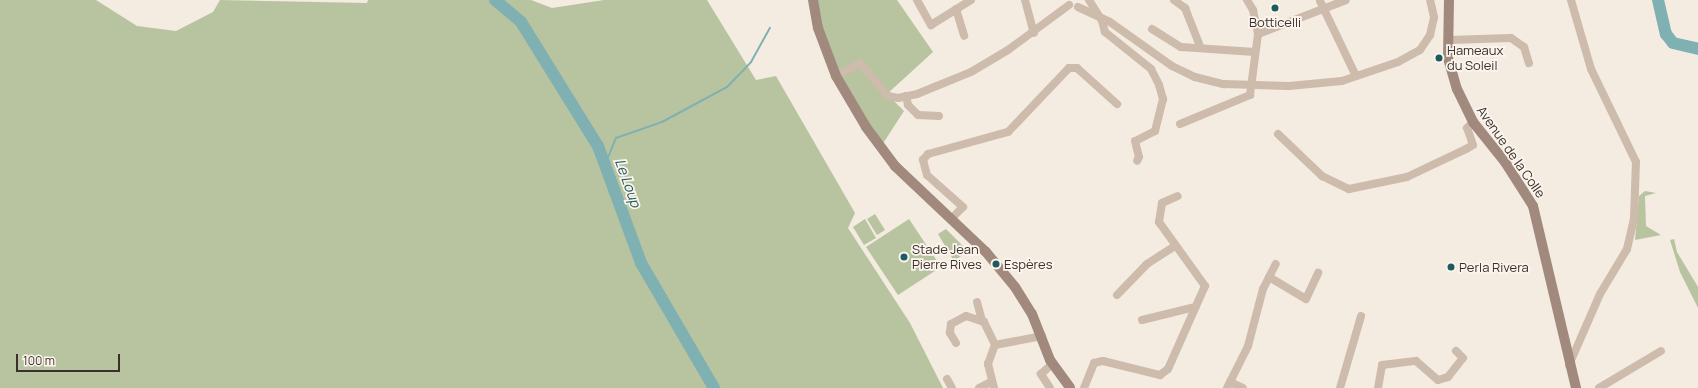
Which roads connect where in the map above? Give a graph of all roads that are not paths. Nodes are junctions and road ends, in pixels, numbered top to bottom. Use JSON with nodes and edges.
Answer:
{"nodes":[{"id":1,"x":813,"y":0,"type":"edge"},
{"id":2,"x":917,"y":0,"type":"edge"},
{"id":3,"x":971,"y":0,"type":"edge"},
{"id":4,"x":1025,"y":0,"type":"edge"},
{"id":5,"x":1088,"y":0,"type":"edge"},
{"id":6,"x":1174,"y":0,"type":"edge"},
{"id":7,"x":1247,"y":0,"type":"edge"},
{"id":8,"x":1346,"y":0,"type":"edge"},
{"id":9,"x":1430,"y":0,"type":"edge"},
{"id":10,"x":1449,"y":0,"type":"edge"},
{"id":11,"x":1571,"y":0,"type":"edge"},
{"id":12,"x":1320,"y":2,"type":"dead end"},
{"id":13,"x":1068,"y":3,"type":"edge"},
{"id":14,"x":1078,"y":8,"type":"junction"},
{"id":15,"x":956,"y":9,"type":"junction"},
{"id":16,"x":1323,"y":12,"type":"junction"},
{"id":17,"x":1102,"y":21,"type":"junction"},
{"id":18,"x":1152,"y":29,"type":"dead end"},
{"id":19,"x":1034,"y":33,"type":"junction"},
{"id":20,"x":1258,"y":34,"type":"junction"},
{"id":21,"x":964,"y":36,"type":"dead end"},
{"id":22,"x":1449,"y":40,"type":"junction"},
{"id":23,"x":1200,"y":46,"type":"junction"},
{"id":24,"x":1255,"y":52,"type":"junction"},
{"id":25,"x":1529,"y":63,"type":"dead end"},
{"id":26,"x":836,"y":76,"type":"junction"},
{"id":27,"x":1356,"y":76,"type":"junction"},
{"id":28,"x":1252,"y":87,"type":"junction"},
{"id":29,"x":906,"y":96,"type":"junction"},
{"id":30,"x":1117,"y":104,"type":"dead end"},
{"id":31,"x":939,"y":116,"type":"dead end"},
{"id":32,"x":1473,"y":122,"type":"junction"},
{"id":33,"x":1180,"y":124,"type":"dead end"},
{"id":34,"x":1278,"y":134,"type":"dead end"},
{"id":35,"x":1137,"y":161,"type":"dead end"},
{"id":36,"x":1178,"y":196,"type":"dead end"},
{"id":37,"x":951,"y":219,"type":"junction"},
{"id":38,"x":1175,"y":246,"type":"junction"},
{"id":39,"x":1276,"y":264,"type":"dead end"},
{"id":40,"x":1318,"y":273,"type":"dead end"},
{"id":41,"x":1269,"y":277,"type":"junction"},
{"id":42,"x":1117,"y":294,"type":"dead end"},
{"id":43,"x":977,"y":302,"type":"dead end"},
{"id":44,"x":1195,"y":307,"type":"junction"},
{"id":45,"x":1361,"y":316,"type":"dead end"},
{"id":46,"x":1142,"y":320,"type":"dead end"},
{"id":47,"x":982,"y":321,"type":"junction"},
{"id":48,"x":1042,"y":336,"type":"junction"},
{"id":49,"x":956,"y":343,"type":"dead end"},
{"id":50,"x":995,"y":345,"type":"junction"},
{"id":51,"x":1456,"y":350,"type":"dead end"},
{"id":52,"x":1661,"y":351,"type":"dead end"},
{"id":53,"x":1052,"y":364,"type":"junction"},
{"id":54,"x":1568,"y":366,"type":"junction"},
{"id":55,"x":947,"y":379,"type":"dead end"},
{"id":56,"x":993,"y":385,"type":"edge"},
{"id":57,"x":1228,"y":385,"type":"edge"},
{"id":58,"x":952,"y":388,"type":"edge"},
{"id":59,"x":979,"y":388,"type":"edge"},
{"id":60,"x":1050,"y":388,"type":"edge"},
{"id":61,"x":1070,"y":388,"type":"edge"},
{"id":62,"x":1084,"y":388,"type":"edge"},
{"id":63,"x":1243,"y":388,"type":"edge"},
{"id":64,"x":1340,"y":388,"type":"edge"},
{"id":65,"x":1378,"y":388,"type":"edge"},
{"id":66,"x":1576,"y":388,"type":"edge"},
{"id":67,"x":1599,"y":388,"type":"edge"}],
"edges":[{"from":1,"to":26,"type":"street"},
{"from":2,"to":15,"type":"street"},
{"from":3,"to":15,"type":"street"},
{"from":4,"to":19,"type":"street"},
{"from":5,"to":14,"type":"street"},
{"from":5,"to":17,"type":"street"},
{"from":6,"to":23,"type":"street"},
{"from":7,"to":20,"type":"street"},
{"from":8,"to":16,"type":"street"},
{"from":9,"to":27,"type":"street"},
{"from":10,"to":22,"type":"street","name":"Avenue de la Colle"},
{"from":11,"to":54,"type":"street"},
{"from":12,"to":16,"type":"street"},
{"from":13,"to":14,"type":"street"},
{"from":13,"to":19,"type":"street"},
{"from":14,"to":17,"type":"street"},
{"from":15,"to":21,"type":"street"},
{"from":16,"to":20,"type":"street"},
{"from":16,"to":27,"type":"street"},
{"from":17,"to":28,"type":"street"},
{"from":17,"to":35,"type":"street"},
{"from":18,"to":23,"type":"street"},
{"from":19,"to":29,"type":"street"},
{"from":20,"to":24,"type":"street"},
{"from":22,"to":25,"type":"street"},
{"from":22,"to":32,"type":"street","name":"Avenue de la Colle"},
{"from":23,"to":24,"type":"street"},
{"from":24,"to":28,"type":"street"},
{"from":26,"to":29,"type":"street"},
{"from":26,"to":37,"type":"street"},
{"from":27,"to":28,"type":"street"},
{"from":28,"to":33,"type":"street"},
{"from":29,"to":31,"type":"street"},
{"from":30,"to":37,"type":"street"},
{"from":32,"to":34,"type":"street"},
{"from":32,"to":54,"type":"street","name":"Avenue de la Colle"},
{"from":36,"to":38,"type":"street"},
{"from":37,"to":48,"type":"street"},
{"from":38,"to":42,"type":"street"},
{"from":38,"to":44,"type":"street"},
{"from":39,"to":41,"type":"street"},
{"from":40,"to":41,"type":"street"},
{"from":41,"to":57,"type":"street"},
{"from":43,"to":47,"type":"street"},
{"from":44,"to":46,"type":"street"},
{"from":44,"to":62,"type":"street"},
{"from":45,"to":64,"type":"street"},
{"from":47,"to":49,"type":"street"},
{"from":47,"to":50,"type":"street"},
{"from":48,"to":50,"type":"street"},
{"from":48,"to":53,"type":"street"},
{"from":50,"to":56,"type":"street"},
{"from":51,"to":65,"type":"street"},
{"from":52,"to":67,"type":"street"},
{"from":53,"to":60,"type":"street"},
{"from":53,"to":61,"type":"street"},
{"from":54,"to":66,"type":"street","name":"Avenue de la Colle"},
{"from":55,"to":58,"type":"street"},
{"from":56,"to":59,"type":"street"},
{"from":57,"to":63,"type":"street"}]}
